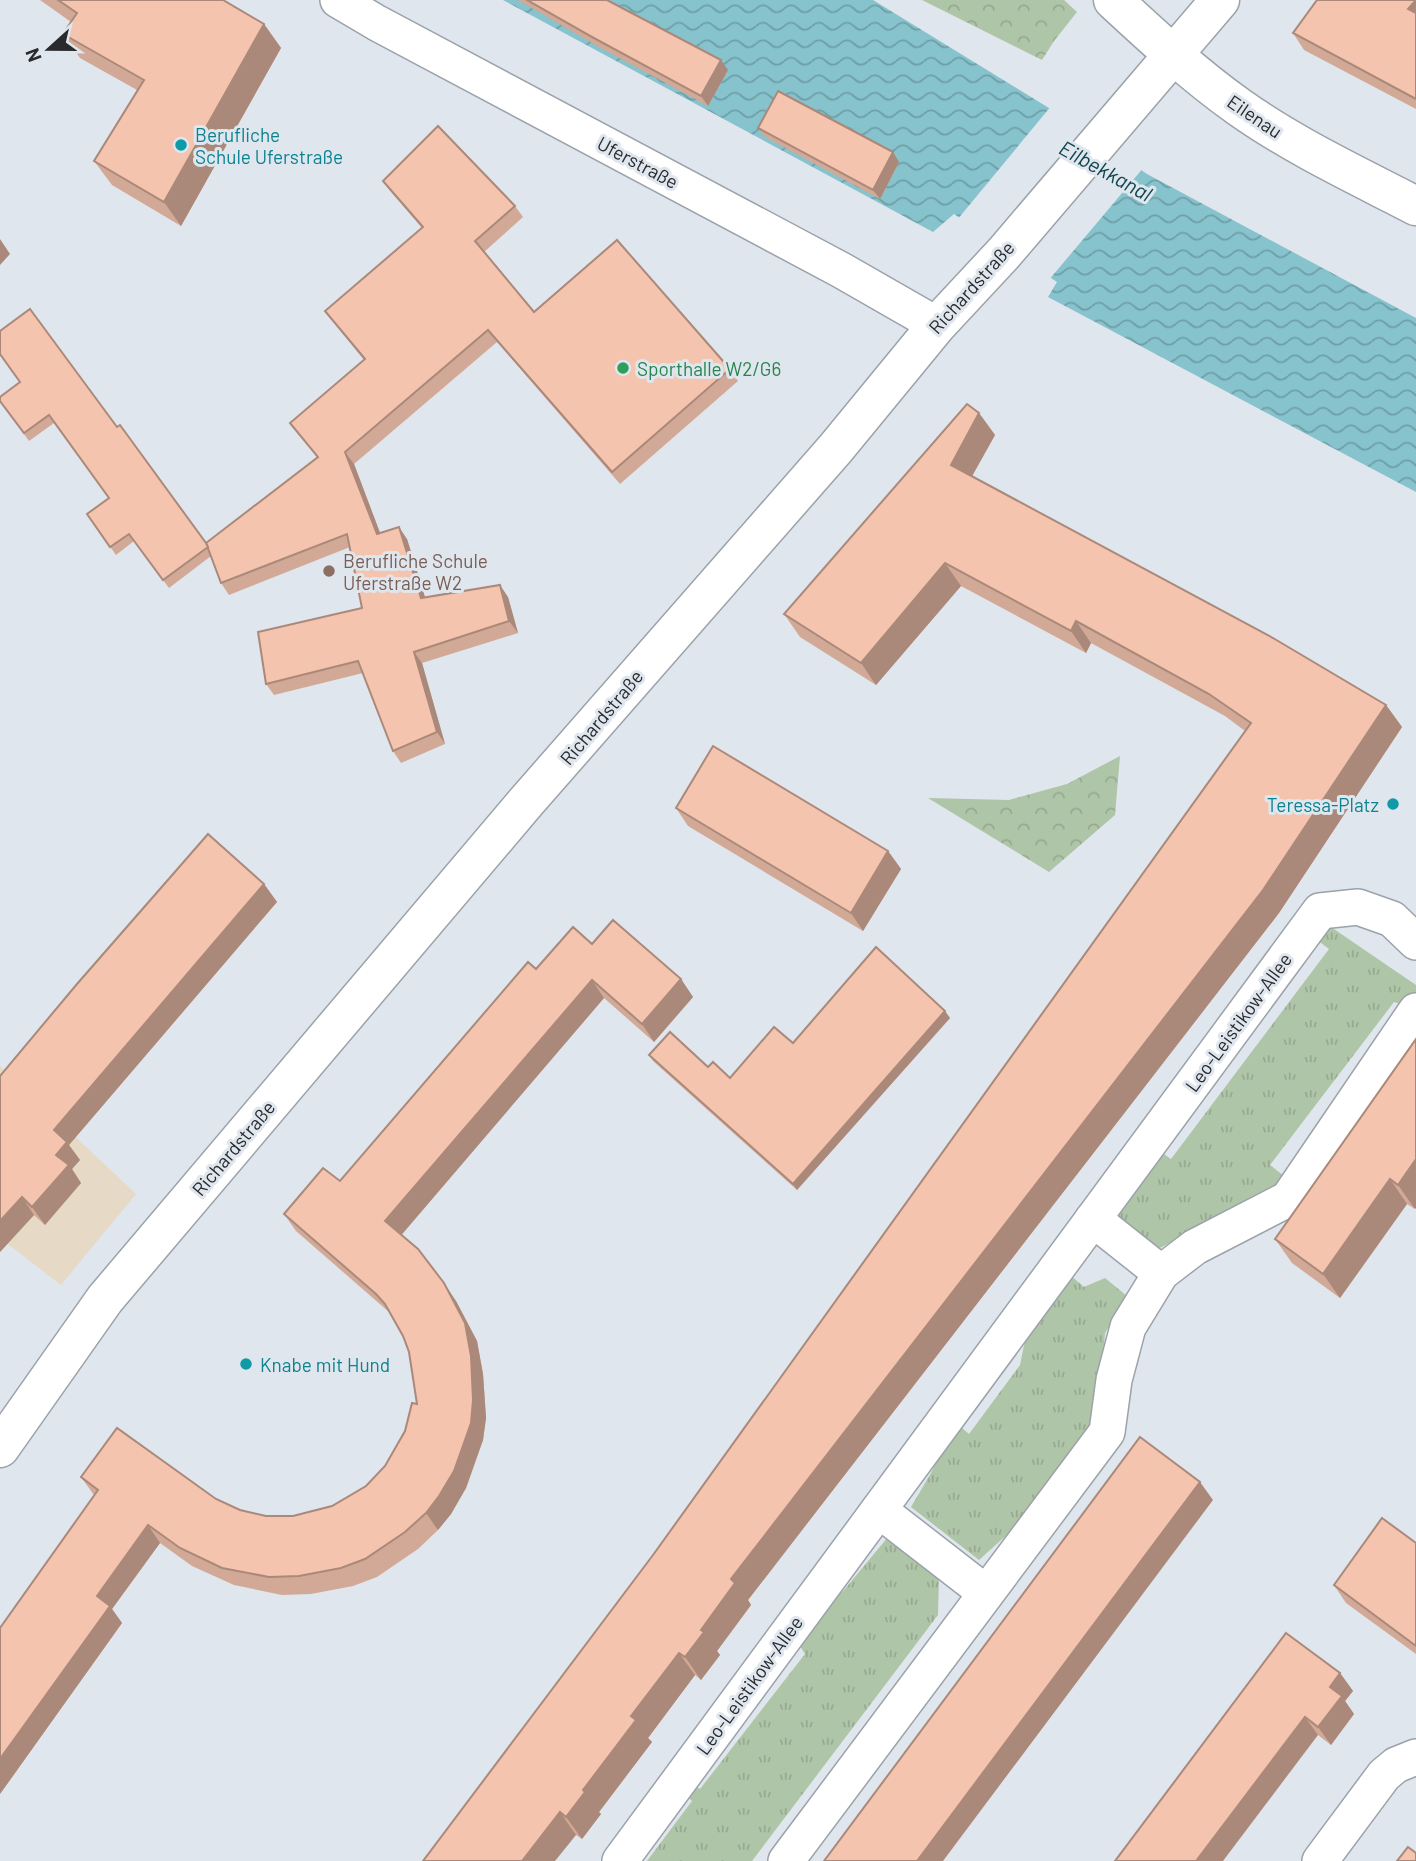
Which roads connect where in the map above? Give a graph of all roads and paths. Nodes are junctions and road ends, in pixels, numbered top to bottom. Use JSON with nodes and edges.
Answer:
{"nodes":[{"id":1,"x":338,"y":0,"type":"edge"},
{"id":2,"x":1113,"y":0,"type":"edge"},
{"id":3,"x":1220,"y":0,"type":"edge"},
{"id":4,"x":1172,"y":55,"type":"junction"},
{"id":5,"x":1416,"y":206,"type":"edge"},
{"id":6,"x":937,"y":325,"type":"junction"},
{"id":7,"x":1416,"y":942,"type":"edge"},
{"id":8,"x":1416,"y":1011,"type":"edge"},
{"id":9,"x":1093,"y":1219,"type":"junction"},
{"id":10,"x":1161,"y":1273,"type":"junction"},
{"id":11,"x":0,"y":1448,"type":"edge"},
{"id":12,"x":879,"y":1510,"type":"junction"},
{"id":13,"x":986,"y":1593,"type":"junction"},
{"id":14,"x":1416,"y":1757,"type":"edge"},
{"id":15,"x":620,"y":1861,"type":"edge"},
{"id":16,"x":786,"y":1861,"type":"edge"},
{"id":17,"x":1320,"y":1861,"type":"edge"}],
"edges":[{"from":1,"to":6,"type":"street","name":"Uferstraße"},
{"from":2,"to":4,"type":"street","name":"Eilenau"},
{"from":3,"to":4,"type":"street","name":"Richardstraße"},
{"from":4,"to":5,"type":"street","name":"Eilenau"},
{"from":4,"to":6,"type":"street","name":"Richardstraße"},
{"from":6,"to":11,"type":"street","name":"Richardstraße"},
{"from":7,"to":9,"type":"street","name":"Leo-Leistikow-Allee"},
{"from":8,"to":10,"type":"street"},
{"from":9,"to":10,"type":"street"},
{"from":9,"to":12,"type":"street","name":"Leo-Leistikow-Allee"},
{"from":10,"to":13,"type":"street"},
{"from":12,"to":13,"type":"street"},
{"from":12,"to":15,"type":"street","name":"Leo-Leistikow-Allee"},
{"from":13,"to":16,"type":"street"},
{"from":14,"to":17,"type":"street"}]}
